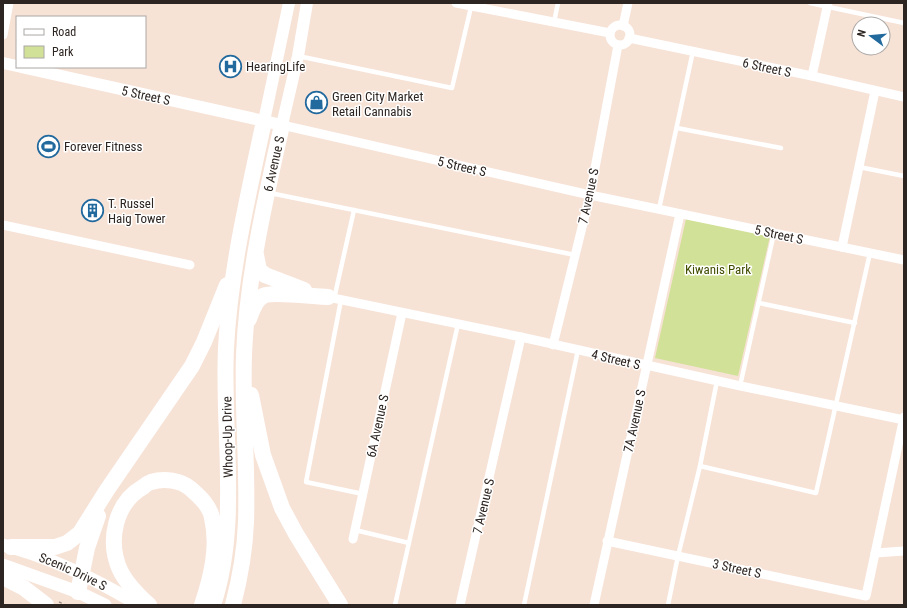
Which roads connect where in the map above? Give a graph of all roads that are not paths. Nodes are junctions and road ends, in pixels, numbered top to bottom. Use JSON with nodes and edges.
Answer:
{"nodes":[{"id":1,"x":9,"y":3,"type":"edge"},
{"id":2,"x":289,"y":3,"type":"edge"},
{"id":3,"x":307,"y":3,"type":"edge"},
{"id":4,"x":456,"y":3,"type":"edge"},
{"id":5,"x":558,"y":3,"type":"edge"},
{"id":6,"x":628,"y":3,"type":"edge"},
{"id":7,"x":810,"y":3,"type":"edge"},
{"id":8,"x":828,"y":5,"type":"edge"},
{"id":9,"x":471,"y":7,"type":"junction"},
{"id":10,"x":554,"y":22,"type":"junction"},
{"id":11,"x":904,"y":23,"type":"edge"},
{"id":12,"x":623,"y":26,"type":"junction"},
{"id":13,"x":610,"y":33,"type":"junction"},
{"id":14,"x":3,"y":35,"type":"edge"},
{"id":15,"x":629,"y":38,"type":"junction"},
{"id":16,"x":618,"y":45,"type":"junction"},
{"id":17,"x":693,"y":51,"type":"junction"},
{"id":18,"x":298,"y":56,"type":"junction"},
{"id":19,"x":3,"y":63,"type":"edge"},
{"id":20,"x":16,"y":66,"type":"edge"},
{"id":21,"x":26,"y":68,"type":"edge"},
{"id":22,"x":812,"y":76,"type":"junction"},
{"id":23,"x":875,"y":91,"type":"junction"},
{"id":24,"x":904,"y":97,"type":"edge"},
{"id":25,"x":264,"y":121,"type":"junction"},
{"id":26,"x":282,"y":125,"type":"junction"},
{"id":27,"x":677,"y":128,"type":"junction"},
{"id":28,"x":781,"y":148,"type":"dead end"},
{"id":29,"x":858,"y":166,"type":"junction"},
{"id":30,"x":904,"y":176,"type":"edge"},
{"id":31,"x":266,"y":192,"type":"junction"},
{"id":32,"x":590,"y":195,"type":"junction"},
{"id":33,"x":659,"y":209,"type":"junction"},
{"id":34,"x":354,"y":210,"type":"junction"},
{"id":35,"x":680,"y":214,"type":"junction"},
{"id":36,"x":3,"y":225,"type":"edge"},
{"id":37,"x":774,"y":233,"type":"junction"},
{"id":38,"x":842,"y":247,"type":"junction"},
{"id":39,"x":255,"y":250,"type":"junction"},
{"id":40,"x":870,"y":253,"type":"junction"},
{"id":41,"x":575,"y":255,"type":"junction"},
{"id":42,"x":904,"y":260,"type":"edge"},
{"id":43,"x":190,"y":265,"type":"dead end"},
{"id":44,"x":234,"y":267,"type":"junction"},
{"id":45,"x":335,"y":299,"type":"junction"},
{"id":46,"x":759,"y":304,"type":"junction"},
{"id":47,"x":402,"y":313,"type":"junction"},
{"id":48,"x":855,"y":323,"type":"junction"},
{"id":49,"x":458,"y":324,"type":"junction"},
{"id":50,"x":246,"y":326,"type":"junction"},
{"id":51,"x":521,"y":337,"type":"junction"},
{"id":52,"x":553,"y":345,"type":"junction"},
{"id":53,"x":578,"y":350,"type":"junction"},
{"id":54,"x":244,"y":358,"type":"junction"},
{"id":55,"x":646,"y":366,"type":"junction"},
{"id":56,"x":718,"y":381,"type":"junction"},
{"id":57,"x":740,"y":386,"type":"junction"},
{"id":58,"x":837,"y":406,"type":"junction"},
{"id":59,"x":904,"y":419,"type":"edge"},
{"id":60,"x":700,"y":466,"type":"junction"},
{"id":61,"x":107,"y":490,"type":"junction"},
{"id":62,"x":363,"y":494,"type":"junction"},
{"id":63,"x":354,"y":534,"type":"joint"},
{"id":64,"x":607,"y":541,"type":"junction"},
{"id":65,"x":409,"y":543,"type":"junction"},
{"id":66,"x":7,"y":546,"type":"edge"},
{"id":67,"x":904,"y":551,"type":"edge"},
{"id":68,"x":875,"y":553,"type":"junction"},
{"id":69,"x":678,"y":556,"type":"junction"},
{"id":70,"x":3,"y":565,"type":"edge"},
{"id":71,"x":81,"y":574,"type":"junction"},
{"id":72,"x":3,"y":577,"type":"edge"},
{"id":73,"x":78,"y":592,"type":"junction"},
{"id":74,"x":46,"y":605,"type":"edge"},
{"id":75,"x":105,"y":605,"type":"edge"},
{"id":76,"x":139,"y":605,"type":"edge"},
{"id":77,"x":149,"y":605,"type":"edge"},
{"id":78,"x":202,"y":605,"type":"edge"},
{"id":79,"x":213,"y":605,"type":"edge"},
{"id":80,"x":233,"y":605,"type":"edge"},
{"id":81,"x":340,"y":605,"type":"edge"},
{"id":82,"x":395,"y":605,"type":"edge"},
{"id":83,"x":460,"y":605,"type":"edge"},
{"id":84,"x":524,"y":605,"type":"edge"},
{"id":85,"x":594,"y":605,"type":"edge"},
{"id":86,"x":668,"y":605,"type":"edge"}],
"edges":[{"from":1,"to":14,"type":"street"},
{"from":2,"to":25,"type":"street","name":"6 Avenue S"},
{"from":3,"to":18,"type":"street","name":"6 Avenue S"},
{"from":4,"to":9,"type":"street"},
{"from":5,"to":10,"type":"lane"},
{"from":6,"to":12,"type":"street"},
{"from":7,"to":8,"type":"lane"},
{"from":8,"to":11,"type":"lane"},
{"from":8,"to":22,"type":"street"},
{"from":9,"to":10,"type":"street"},
{"from":9,"to":18,"type":"lane"},
{"from":10,"to":13,"type":"street"},
{"from":12,"to":13,"type":"street"},
{"from":12,"to":15,"type":"street"},
{"from":13,"to":16,"type":"street"},
{"from":15,"to":16,"type":"street"},
{"from":15,"to":17,"type":"street","name":"6 Street S"},
{"from":16,"to":32,"type":"street","name":"7 Avenue S"},
{"from":17,"to":22,"type":"street","name":"6 Street S"},
{"from":17,"to":27,"type":"lane"},
{"from":18,"to":26,"type":"street","name":"6 Avenue S"},
{"from":19,"to":20,"type":"street"},
{"from":21,"to":25,"type":"street","name":"5 Street S"},
{"from":22,"to":23,"type":"street","name":"6 Street S"},
{"from":23,"to":24,"type":"street","name":"6 Street S"},
{"from":23,"to":29,"type":"street"},
{"from":25,"to":26,"type":"street","name":"5 Street S"},
{"from":25,"to":44,"type":"highway","name":"6 Avenue S"},
{"from":26,"to":31,"type":"highway","name":"6 Avenue S"},
{"from":26,"to":32,"type":"street","name":"5 Street S"},
{"from":27,"to":28,"type":"lane"},
{"from":27,"to":33,"type":"lane"},
{"from":29,"to":30,"type":"lane"},
{"from":29,"to":38,"type":"street"},
{"from":31,"to":34,"type":"lane"},
{"from":31,"to":39,"type":"highway","name":"6 Avenue S"},
{"from":32,"to":33,"type":"street","name":"5 Street S"},
{"from":32,"to":41,"type":"street","name":"7 Avenue S"},
{"from":33,"to":35,"type":"street","name":"5 Street S"},
{"from":34,"to":41,"type":"lane"},
{"from":34,"to":45,"type":"lane"},
{"from":35,"to":37,"type":"street","name":"5 Street S"},
{"from":35,"to":55,"type":"street","name":"7A Avenue S"},
{"from":36,"to":43,"type":"street"},
{"from":37,"to":38,"type":"street","name":"5 Street S"},
{"from":37,"to":46,"type":"lane"},
{"from":38,"to":40,"type":"street","name":"5 Street S"},
{"from":39,"to":45,"type":"highway"},
{"from":39,"to":50,"type":"highway","name":"6 Avenue S"},
{"from":40,"to":42,"type":"street","name":"5 Street S"},
{"from":40,"to":48,"type":"lane"},
{"from":41,"to":52,"type":"street","name":"7 Avenue S"},
{"from":44,"to":61,"type":"highway"},
{"from":44,"to":79,"type":"highway","name":"Whoop-Up Drive"},
{"from":45,"to":47,"type":"street","name":"4 Street S"},
{"from":45,"to":50,"type":"highway"},
{"from":45,"to":62,"type":"lane"},
{"from":46,"to":48,"type":"lane"},
{"from":46,"to":57,"type":"lane"},
{"from":47,"to":49,"type":"street","name":"4 Street S"},
{"from":47,"to":62,"type":"street","name":"6A Avenue S"},
{"from":48,"to":58,"type":"lane"},
{"from":49,"to":51,"type":"street","name":"4 Street S"},
{"from":49,"to":65,"type":"lane"},
{"from":50,"to":54,"type":"highway","name":"Whoop-Up Drive"},
{"from":51,"to":52,"type":"street","name":"4 Street S"},
{"from":51,"to":83,"type":"street","name":"7 Avenue S"},
{"from":52,"to":53,"type":"street","name":"4 Street S"},
{"from":53,"to":55,"type":"street","name":"4 Street S"},
{"from":53,"to":84,"type":"lane"},
{"from":54,"to":80,"type":"highway","name":"Whoop-Up Drive"},
{"from":54,"to":81,"type":"highway"},
{"from":55,"to":56,"type":"street","name":"4 Street S"},
{"from":55,"to":64,"type":"street","name":"7A Avenue S"},
{"from":56,"to":57,"type":"street","name":"4 Street S"},
{"from":56,"to":60,"type":"lane"},
{"from":57,"to":58,"type":"street","name":"4 Street S"},
{"from":58,"to":59,"type":"street","name":"4 Street S"},
{"from":58,"to":60,"type":"lane"},
{"from":59,"to":68,"type":"street"},
{"from":60,"to":69,"type":"lane"},
{"from":61,"to":66,"type":"highway"},
{"from":61,"to":71,"type":"highway"},
{"from":62,"to":63,"type":"street","name":"6A Avenue S"},
{"from":63,"to":65,"type":"lane"},
{"from":64,"to":69,"type":"street","name":"3 Street S"},
{"from":64,"to":85,"type":"street","name":"7A Avenue S"},
{"from":65,"to":82,"type":"lane"},
{"from":66,"to":71,"type":"main road","name":"Scenic Drive S"},
{"from":67,"to":68,"type":"street"},
{"from":68,"to":69,"type":"street","name":"3 Street S"},
{"from":69,"to":86,"type":"lane"},
{"from":70,"to":73,"type":"main road","name":"Scenic Drive S"},
{"from":71,"to":73,"type":"highway"},
{"from":71,"to":76,"type":"main road","name":"Scenic Drive S"},
{"from":72,"to":74,"type":"highway"},
{"from":73,"to":75,"type":"main road","name":"Scenic Drive S"},
{"from":77,"to":78,"type":"highway"}]}
